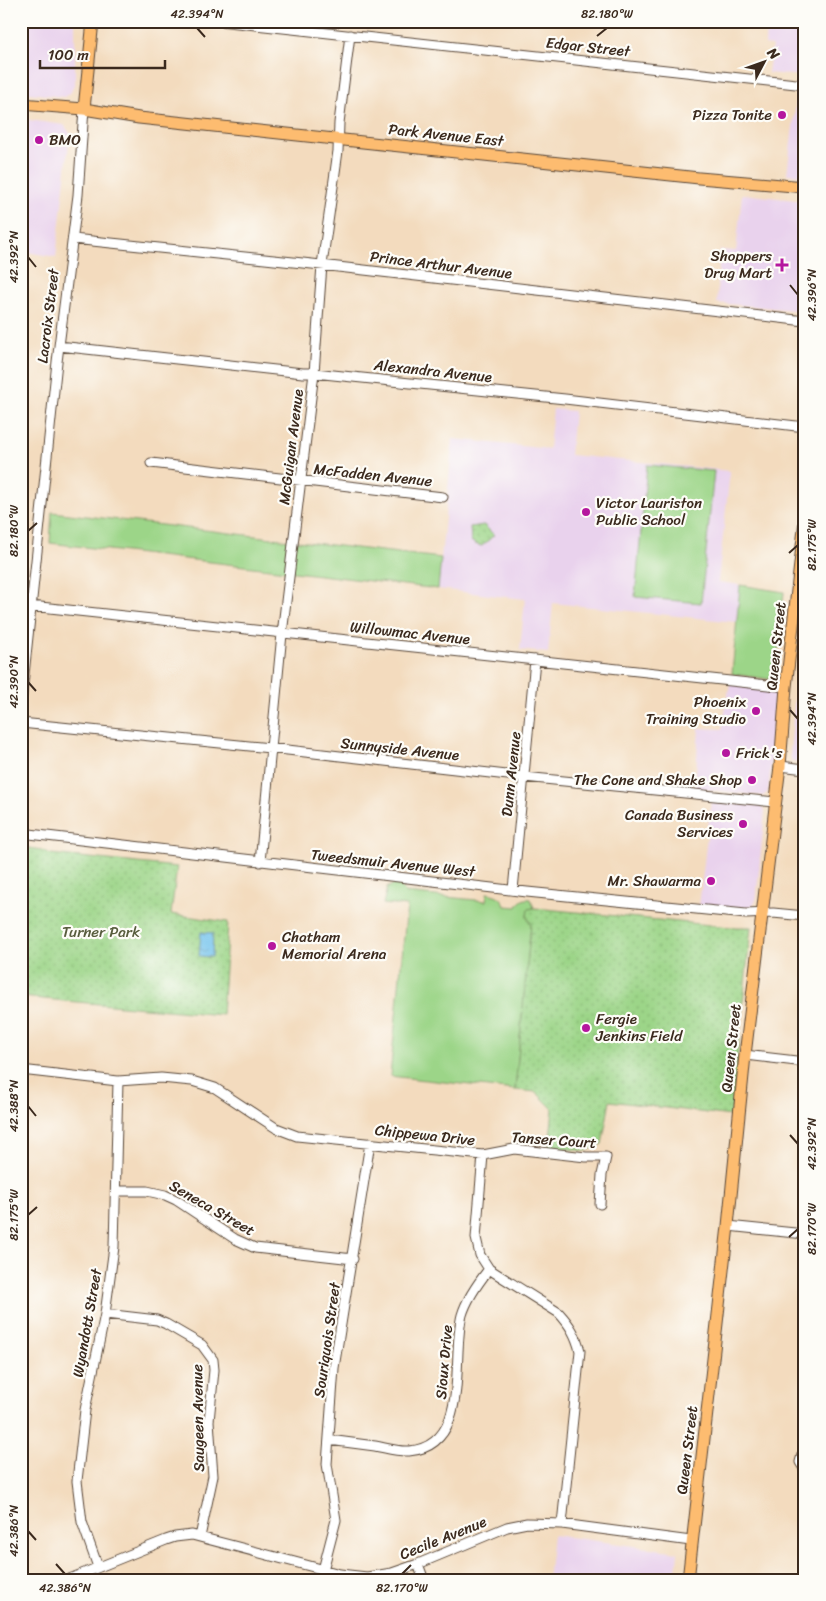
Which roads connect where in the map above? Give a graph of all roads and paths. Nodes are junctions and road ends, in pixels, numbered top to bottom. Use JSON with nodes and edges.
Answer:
{"nodes":[{"id":1,"x":93,"y":21,"type":"edge"},
{"id":2,"x":219,"y":21,"type":"edge"},
{"id":3,"x":350,"y":35,"type":"junction"},
{"id":4,"x":805,"y":85,"type":"edge"},
{"id":5,"x":21,"y":104,"type":"edge"},
{"id":6,"x":84,"y":109,"type":"junction"},
{"id":7,"x":338,"y":139,"type":"junction"},
{"id":8,"x":805,"y":187,"type":"edge"},
{"id":9,"x":73,"y":239,"type":"junction"},
{"id":10,"x":322,"y":265,"type":"junction"},
{"id":11,"x":805,"y":321,"type":"edge"},
{"id":12,"x":59,"y":346,"type":"junction"},
{"id":13,"x":314,"y":373,"type":"junction"},
{"id":14,"x":805,"y":427,"type":"edge"},
{"id":15,"x":151,"y":464,"type":"dead end"},
{"id":16,"x":300,"y":481,"type":"junction"},
{"id":17,"x":443,"y":497,"type":"dead end"},
{"id":18,"x":805,"y":520,"type":"edge"},
{"id":19,"x":31,"y":606,"type":"junction"},
{"id":20,"x":282,"y":634,"type":"junction"},
{"id":21,"x":535,"y":660,"type":"junction"},
{"id":22,"x":786,"y":687,"type":"junction"},
{"id":23,"x":21,"y":703,"type":"edge"},
{"id":24,"x":21,"y":723,"type":"edge"},
{"id":25,"x":270,"y":748,"type":"junction"},
{"id":26,"x":780,"y":766,"type":"junction"},
{"id":27,"x":805,"y":769,"type":"edge"},
{"id":28,"x":524,"y":777,"type":"junction"},
{"id":29,"x":775,"y":802,"type":"junction"},
{"id":30,"x":21,"y":833,"type":"edge"},
{"id":31,"x":260,"y":862,"type":"junction"},
{"id":32,"x":513,"y":890,"type":"junction"},
{"id":33,"x":762,"y":914,"type":"junction"},
{"id":34,"x":805,"y":916,"type":"edge"},
{"id":35,"x":745,"y":1055,"type":"junction"},
{"id":36,"x":805,"y":1062,"type":"edge"},
{"id":37,"x":21,"y":1070,"type":"edge"},
{"id":38,"x":118,"y":1081,"type":"junction"},
{"id":39,"x":370,"y":1143,"type":"junction"},
{"id":40,"x":483,"y":1155,"type":"junction"},
{"id":41,"x":116,"y":1191,"type":"junction"},
{"id":42,"x":600,"y":1204,"type":"dead end"},
{"id":43,"x":728,"y":1226,"type":"junction"},
{"id":44,"x":805,"y":1234,"type":"edge"},
{"id":45,"x":353,"y":1259,"type":"junction"},
{"id":46,"x":489,"y":1269,"type":"junction"},
{"id":47,"x":105,"y":1314,"type":"junction"},
{"id":48,"x":330,"y":1440,"type":"junction"},
{"id":49,"x":805,"y":1453,"type":"edge"},
{"id":50,"x":805,"y":1470,"type":"edge"},
{"id":51,"x":562,"y":1524,"type":"junction"},
{"id":52,"x":200,"y":1537,"type":"junction"},
{"id":53,"x":691,"y":1541,"type":"junction"},
{"id":54,"x":418,"y":1564,"type":"junction"},
{"id":55,"x":98,"y":1567,"type":"junction"},
{"id":56,"x":324,"y":1570,"type":"junction"},
{"id":57,"x":67,"y":1580,"type":"edge"},
{"id":58,"x":424,"y":1580,"type":"edge"},
{"id":59,"x":688,"y":1580,"type":"edge"}],
"edges":[{"from":1,"to":6,"type":"main road","name":"Lacroix Street"},
{"from":2,"to":3,"type":"street","name":"Edgar Street"},
{"from":3,"to":4,"type":"street","name":"Edgar Street"},
{"from":3,"to":7,"type":"street","name":"McGuigan Avenue"},
{"from":5,"to":6,"type":"main road","name":"Park Avenue East"},
{"from":6,"to":7,"type":"main road","name":"Park Avenue East"},
{"from":6,"to":9,"type":"street","name":"Lacroix Street"},
{"from":7,"to":8,"type":"main road","name":"Park Avenue East"},
{"from":7,"to":10,"type":"street","name":"McGuigan Avenue"},
{"from":9,"to":10,"type":"street","name":"Prince Arthur Avenue"},
{"from":9,"to":12,"type":"street","name":"Lacroix Street"},
{"from":10,"to":11,"type":"street","name":"Prince Arthur Avenue"},
{"from":10,"to":13,"type":"street","name":"McGuigan Avenue"},
{"from":12,"to":13,"type":"street","name":"Alexandra Avenue"},
{"from":12,"to":19,"type":"street","name":"Lacroix Street"},
{"from":13,"to":14,"type":"street","name":"Alexandra Avenue"},
{"from":13,"to":16,"type":"street","name":"McGuigan Avenue"},
{"from":15,"to":16,"type":"street","name":"McFadden Avenue"},
{"from":16,"to":17,"type":"street","name":"McFadden Avenue"},
{"from":16,"to":20,"type":"street","name":"McGuigan Avenue"},
{"from":18,"to":22,"type":"main road","name":"Queen Street"},
{"from":19,"to":20,"type":"street","name":"Willowmac Avenue"},
{"from":19,"to":23,"type":"street","name":"Lacroix Street"},
{"from":20,"to":21,"type":"street","name":"Willowmac Avenue"},
{"from":20,"to":25,"type":"street","name":"McGuigan Avenue"},
{"from":21,"to":22,"type":"street","name":"Willowmac Avenue"},
{"from":21,"to":28,"type":"street","name":"Dunn Avenue"},
{"from":22,"to":26,"type":"main road","name":"Queen Street"},
{"from":24,"to":25,"type":"street","name":"Sunnyside Avenue"},
{"from":25,"to":28,"type":"street","name":"Sunnyside Avenue"},
{"from":25,"to":31,"type":"street","name":"McGuigan Avenue"},
{"from":26,"to":27,"type":"street"},
{"from":26,"to":29,"type":"main road","name":"Queen Street"},
{"from":28,"to":29,"type":"street","name":"Sunnyside Avenue"},
{"from":28,"to":32,"type":"street","name":"Dunn Avenue"},
{"from":29,"to":33,"type":"main road","name":"Queen Street"},
{"from":30,"to":31,"type":"street","name":"Tweedsmuir Avenue West"},
{"from":31,"to":32,"type":"street","name":"Tweedsmuir Avenue West"},
{"from":32,"to":33,"type":"street","name":"Tweedsmuir Avenue West"},
{"from":33,"to":34,"type":"street","name":"Tweedsmuir Avenue West"},
{"from":33,"to":35,"type":"main road","name":"Queen Street"},
{"from":35,"to":36,"type":"street"},
{"from":35,"to":43,"type":"main road","name":"Queen Street"},
{"from":37,"to":38,"type":"street","name":"Chippewa Drive"},
{"from":38,"to":39,"type":"street","name":"Chippewa Drive"},
{"from":38,"to":41,"type":"street","name":"Wyandott Street"},
{"from":39,"to":40,"type":"street","name":"Chippewa Drive"},
{"from":39,"to":45,"type":"street","name":"Souriquois Street"},
{"from":40,"to":42,"type":"street","name":"Tanser Court"},
{"from":40,"to":46,"type":"street","name":"Chippewa Drive"},
{"from":41,"to":45,"type":"street","name":"Seneca Street"},
{"from":41,"to":47,"type":"street","name":"Wyandott Street"},
{"from":43,"to":44,"type":"street"},
{"from":43,"to":53,"type":"main road","name":"Queen Street"},
{"from":45,"to":48,"type":"street","name":"Souriquois Street"},
{"from":46,"to":48,"type":"street","name":"Sioux Drive"},
{"from":46,"to":51,"type":"street"},
{"from":47,"to":52,"type":"street","name":"Saugeen Avenue"},
{"from":47,"to":55,"type":"street","name":"Wyandott Street"},
{"from":48,"to":56,"type":"street","name":"Souriquois Street"},
{"from":49,"to":50,"type":"street"},
{"from":51,"to":53,"type":"street","name":"Cecile Avenue"},
{"from":51,"to":54,"type":"street","name":"Cecile Avenue"},
{"from":52,"to":55,"type":"street","name":"Cecile Avenue"},
{"from":52,"to":56,"type":"street","name":"Cecile Avenue"},
{"from":53,"to":59,"type":"main road","name":"Queen Street"},
{"from":54,"to":56,"type":"street","name":"Cecile Avenue"},
{"from":54,"to":58,"type":"street"},
{"from":55,"to":57,"type":"street","name":"Cecile Avenue"}]}
